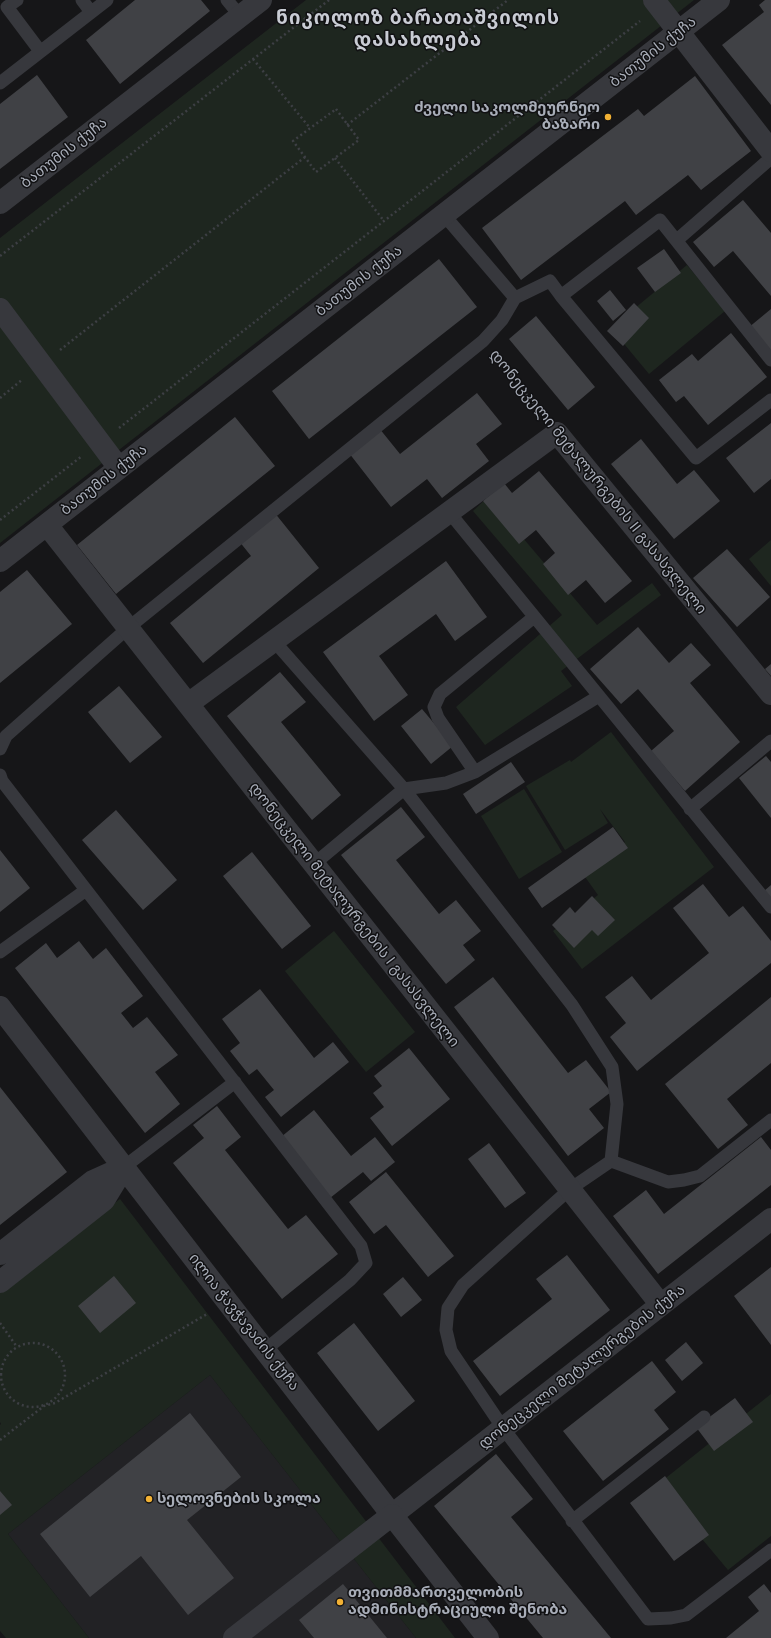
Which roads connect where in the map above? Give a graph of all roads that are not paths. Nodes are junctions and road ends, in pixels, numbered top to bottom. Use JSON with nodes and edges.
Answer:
{"nodes":[{"id":1,"x":17,"y":0,"type":"edge"},
{"id":2,"x":82,"y":0,"type":"edge"},
{"id":3,"x":107,"y":0,"type":"edge"},
{"id":4,"x":261,"y":0,"type":"edge"},
{"id":5,"x":719,"y":0,"type":"edge"},
{"id":6,"x":656,"y":3,"type":"edge"},
{"id":7,"x":234,"y":8,"type":"edge"},
{"id":8,"x":91,"y":12,"type":"junction"},
{"id":9,"x":678,"y":32,"type":"junction"},
{"id":10,"x":40,"y":51,"type":"junction"},
{"id":11,"x":0,"y":83,"type":"edge"},
{"id":12,"x":771,"y":151,"type":"edge"},
{"id":13,"x":771,"y":158,"type":"edge"},
{"id":14,"x":0,"y":203,"type":"edge"},
{"id":15,"x":444,"y":215,"type":"junction"},
{"id":16,"x":677,"y":240,"type":"junction"},
{"id":17,"x":562,"y":296,"type":"junction"},
{"id":18,"x":515,"y":298,"type":"junction"},
{"id":19,"x":0,"y":308,"type":"edge"},
{"id":20,"x":771,"y":360,"type":"edge"},
{"id":21,"x":771,"y":400,"type":"edge"},
{"id":22,"x":119,"y":468,"type":"junction"},
{"id":23,"x":449,"y":512,"type":"junction"},
{"id":24,"x":47,"y":525,"type":"junction"},
{"id":25,"x":0,"y":561,"type":"edge"},
{"id":26,"x":534,"y":617,"type":"junction"},
{"id":27,"x":128,"y":628,"type":"junction"},
{"id":28,"x":274,"y":640,"type":"junction"},
{"id":29,"x":771,"y":694,"type":"edge"},
{"id":30,"x":599,"y":696,"type":"junction"},
{"id":31,"x":188,"y":704,"type":"junction"},
{"id":32,"x":771,"y":740,"type":"edge"},
{"id":33,"x":0,"y":749,"type":"edge"},
{"id":34,"x":475,"y":772,"type":"junction"},
{"id":35,"x":0,"y":774,"type":"edge"},
{"id":36,"x":404,"y":789,"type":"junction"},
{"id":37,"x":690,"y":809,"type":"junction"},
{"id":38,"x":314,"y":864,"type":"junction"},
{"id":39,"x":86,"y":890,"type":"junction"},
{"id":40,"x":771,"y":907,"type":"edge"},
{"id":41,"x":0,"y":952,"type":"edge"},
{"id":42,"x":0,"y":1007,"type":"edge"},
{"id":43,"x":235,"y":1082,"type":"junction"},
{"id":44,"x":771,"y":1120,"type":"edge"},
{"id":45,"x":611,"y":1161,"type":"junction"},
{"id":46,"x":124,"y":1167,"type":"junction"},
{"id":47,"x":570,"y":1189,"type":"junction"},
{"id":48,"x":771,"y":1219,"type":"edge"},
{"id":49,"x":0,"y":1254,"type":"edge"},
{"id":50,"x":0,"y":1282,"type":"edge"},
{"id":51,"x":661,"y":1305,"type":"junction"},
{"id":52,"x":265,"y":1350,"type":"junction"},
{"id":53,"x":704,"y":1417,"type":"dead end"},
{"id":54,"x":503,"y":1428,"type":"junction"},
{"id":55,"x":392,"y":1515,"type":"junction"},
{"id":56,"x":572,"y":1521,"type":"junction"},
{"id":57,"x":771,"y":1550,"type":"edge"},
{"id":58,"x":234,"y":1638,"type":"edge"},
{"id":59,"x":488,"y":1638,"type":"edge"}],
"edges":[{"from":1,"to":10,"type":"lane"},
{"from":2,"to":8,"type":"lane"},
{"from":3,"to":8,"type":"lane"},
{"from":4,"to":7,"type":"street","name":"ბათუმის ქუჩა"},
{"from":5,"to":9,"type":"street","name":"ბათუმის ქუჩა"},
{"from":6,"to":9,"type":"street"},
{"from":7,"to":14,"type":"street","name":"ბათუმის ქუჩა"},
{"from":8,"to":10,"type":"lane"},
{"from":9,"to":12,"type":"street"},
{"from":9,"to":15,"type":"street","name":"ბათუმის ქუჩა"},
{"from":10,"to":11,"type":"lane"},
{"from":13,"to":16,"type":"lane"},
{"from":15,"to":18,"type":"lane"},
{"from":15,"to":22,"type":"street","name":"ბათუმის ქუჩა"},
{"from":16,"to":17,"type":"lane"},
{"from":16,"to":20,"type":"lane"},
{"from":17,"to":18,"type":"lane"},
{"from":17,"to":21,"type":"lane"},
{"from":18,"to":27,"type":"lane","name":"დონეცკელი მეტალურგების II გასასვლელი"},
{"from":19,"to":22,"type":"street"},
{"from":22,"to":24,"type":"street","name":"ბათუმის ქუჩა"},
{"from":23,"to":26,"type":"lane"},
{"from":23,"to":28,"type":"street"},
{"from":23,"to":29,"type":"street","name":"დონეცკელი მეტალურგების II გასასვლელი"},
{"from":24,"to":25,"type":"street","name":"ბათუმის ქუჩა"},
{"from":24,"to":27,"type":"street","name":"დონეცკელი მეტალურგების I გასასვლელი"},
{"from":26,"to":30,"type":"lane"},
{"from":26,"to":34,"type":"lane"},
{"from":27,"to":31,"type":"street","name":"დონეცკელი მეტალურგების I გასასვლელი"},
{"from":27,"to":33,"type":"lane"},
{"from":28,"to":31,"type":"street"},
{"from":28,"to":36,"type":"lane"},
{"from":30,"to":34,"type":"lane"},
{"from":30,"to":37,"type":"lane"},
{"from":31,"to":38,"type":"street","name":"დონეცკელი მეტალურგების I გასასვლელი"},
{"from":32,"to":37,"type":"lane"},
{"from":34,"to":36,"type":"lane"},
{"from":35,"to":39,"type":"lane"},
{"from":36,"to":38,"type":"lane"},
{"from":36,"to":45,"type":"lane"},
{"from":37,"to":40,"type":"lane"},
{"from":38,"to":47,"type":"street","name":"დონეცკელი მეტალურგების I გასასვლელი"},
{"from":39,"to":41,"type":"lane"},
{"from":39,"to":43,"type":"lane"},
{"from":42,"to":46,"type":"street","name":"ილია ჭავჭავაძის ქუჩა"},
{"from":43,"to":46,"type":"lane"},
{"from":43,"to":52,"type":"lane"},
{"from":44,"to":45,"type":"lane"},
{"from":45,"to":47,"type":"lane"},
{"from":46,"to":49,"type":"street"},
{"from":46,"to":50,"type":"street"},
{"from":46,"to":52,"type":"street","name":"ილია ჭავჭავაძის ქუჩა"},
{"from":47,"to":51,"type":"street","name":"დონეცკელი მეტალურგების I გასასვლელი"},
{"from":47,"to":54,"type":"lane"},
{"from":48,"to":51,"type":"street","name":"დონეცკელი მეტალურგების ქუჩა"},
{"from":51,"to":54,"type":"street","name":"დონეცკელი მეტალურგების ქუჩა"},
{"from":52,"to":55,"type":"street","name":"ილია ჭავჭავაძის ქუჩა"},
{"from":53,"to":56,"type":"lane"},
{"from":54,"to":55,"type":"street","name":"დონეცკელი მეტალურგების ქუჩა"},
{"from":54,"to":56,"type":"lane"},
{"from":55,"to":58,"type":"street","name":"დონეცკელი მეტალურგების ქუჩა"},
{"from":55,"to":59,"type":"street","name":"ილია ჭავჭავაძის ქუჩა"},
{"from":56,"to":57,"type":"lane"}]}
